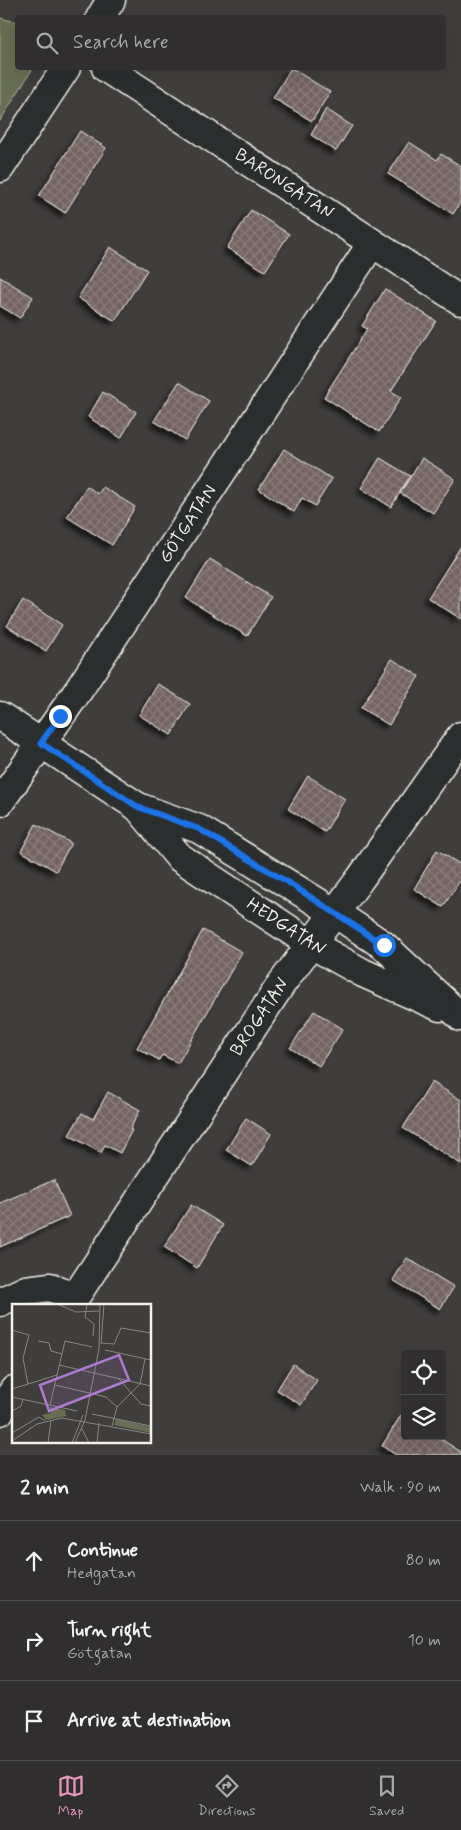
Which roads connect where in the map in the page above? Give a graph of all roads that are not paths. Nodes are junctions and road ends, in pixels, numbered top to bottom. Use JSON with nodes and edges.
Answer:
{"nodes":[{"id":1,"x":111,"y":0,"type":"edge"},
{"id":2,"x":102,"y":15,"type":"edge"},
{"id":3,"x":65,"y":70,"type":"edge"},
{"id":4,"x":109,"y":70,"type":"edge"},
{"id":5,"x":0,"y":168,"type":"edge"},
{"id":6,"x":372,"y":243,"type":"junction"},
{"id":7,"x":461,"y":301,"type":"edge"},
{"id":8,"x":0,"y":716,"type":"edge"},
{"id":9,"x":461,"y":736,"type":"edge"},
{"id":10,"x":41,"y":743,"type":"junction"},
{"id":11,"x":0,"y":802,"type":"edge"},
{"id":12,"x":138,"y":807,"type":"junction"},
{"id":13,"x":335,"y":913,"type":"junction"},
{"id":14,"x":311,"y":944,"type":"junction"},
{"id":15,"x":459,"y":1016,"type":"edge"},
{"id":16,"x":72,"y":1301,"type":"edge"},
{"id":17,"x":0,"y":1302,"type":"edge"},
{"id":18,"x":12,"y":1393,"type":"edge"},
{"id":19,"x":0,"y":1411,"type":"edge"}],
"edges":[{"from":1,"to":2,"type":"street"},
{"from":3,"to":5,"type":"street"},
{"from":4,"to":6,"type":"street","name":"BARONGATAN"},
{"from":6,"to":7,"type":"street","name":"BARONGATAN"},
{"from":6,"to":10,"type":"street","name":"GÖTGATAN"},
{"from":8,"to":10,"type":"street","name":"HEDGATAN"},
{"from":9,"to":13,"type":"street","name":"BROGATAN"},
{"from":10,"to":11,"type":"street","name":"GÖTGATAN"},
{"from":10,"to":12,"type":"street","name":"HEDGATAN"},
{"from":12,"to":13,"type":"street","name":"HEDGATAN"},
{"from":12,"to":14,"type":"street","name":"HEDGATAN"},
{"from":13,"to":14,"type":"street","name":"BROGATAN"},
{"from":13,"to":15,"type":"street","name":"HEDGATAN"},
{"from":14,"to":15,"type":"street","name":"HEDGATAN"},
{"from":14,"to":16,"type":"street","name":"BROGATAN"},
{"from":16,"to":17,"type":"street"},
{"from":18,"to":19,"type":"street"}]}
